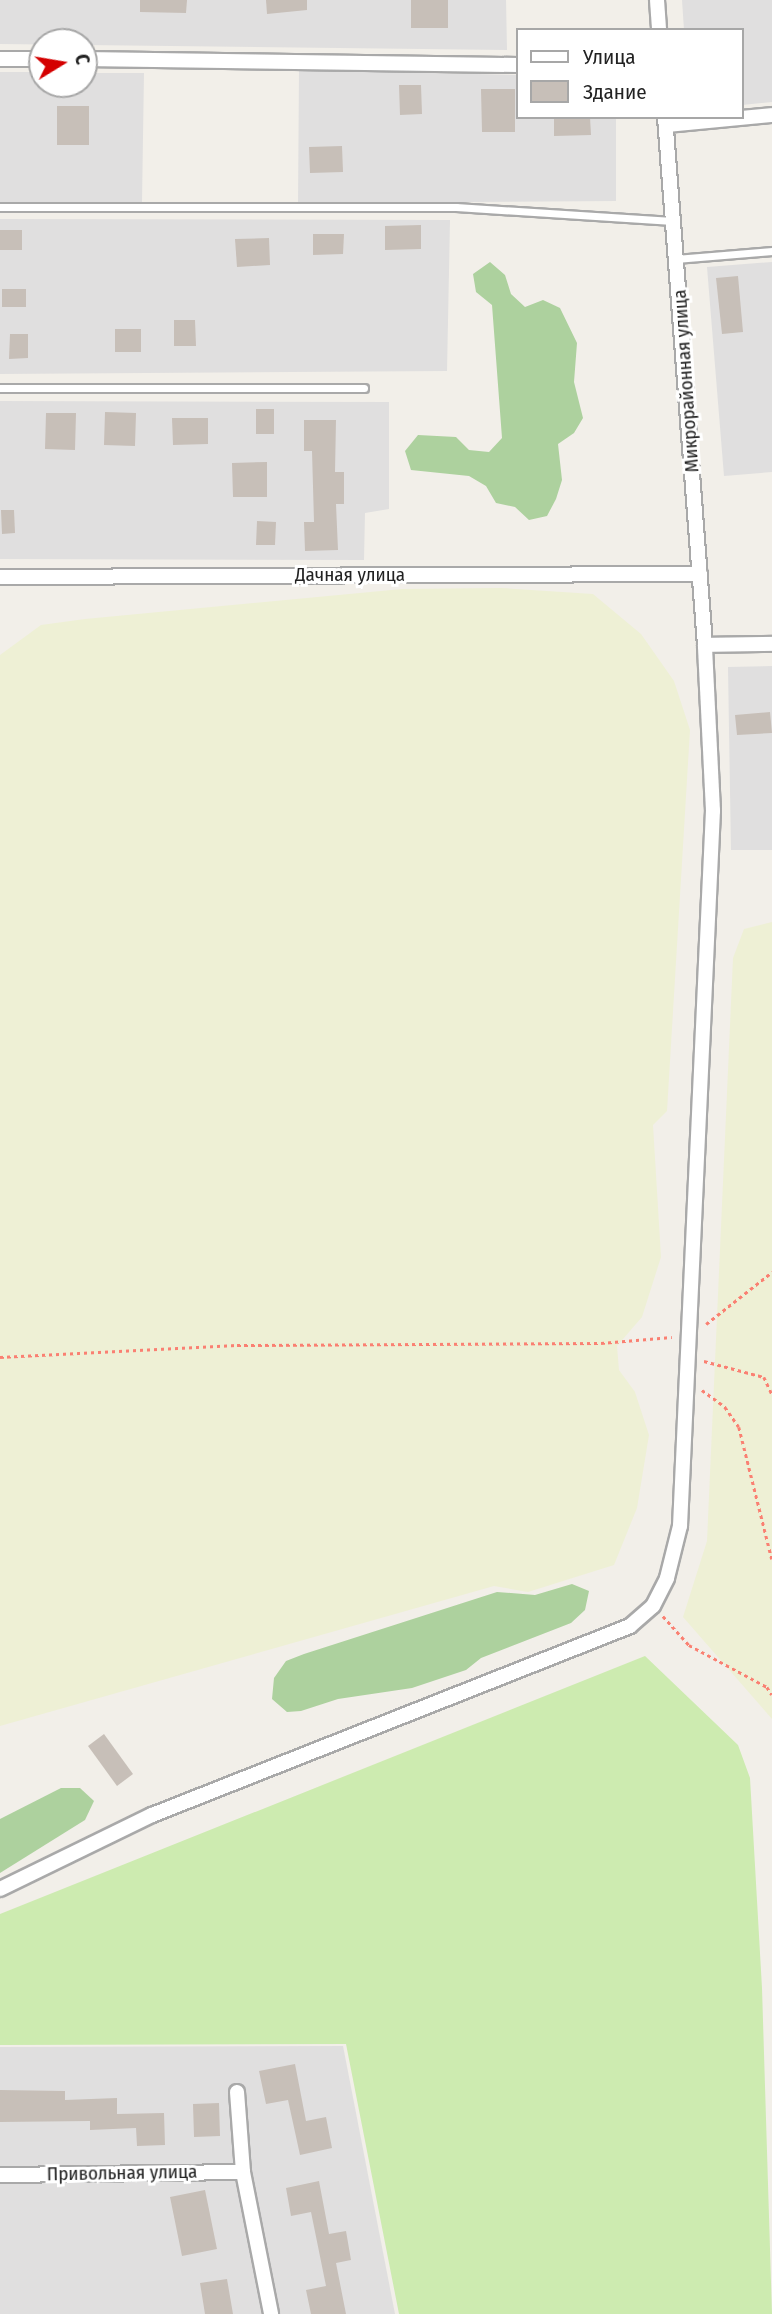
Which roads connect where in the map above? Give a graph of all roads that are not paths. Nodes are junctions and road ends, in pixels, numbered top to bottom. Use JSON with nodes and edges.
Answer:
{"nodes":[{"id":1,"x":657,"y":0,"type":"edge"},
{"id":2,"x":659,"y":28,"type":"edge"},
{"id":3,"x":0,"y":59,"type":"edge"},
{"id":4,"x":28,"y":59,"type":"edge"},
{"id":5,"x":98,"y":59,"type":"edge"},
{"id":6,"x":516,"y":65,"type":"edge"},
{"id":7,"x":772,"y":115,"type":"edge"},
{"id":8,"x":744,"y":117,"type":"edge"},
{"id":9,"x":701,"y":119,"type":"edge"},
{"id":10,"x":666,"y":121,"type":"edge"},
{"id":11,"x":0,"y":207,"type":"edge"},
{"id":12,"x":673,"y":221,"type":"junction"},
{"id":13,"x":772,"y":251,"type":"edge"},
{"id":14,"x":676,"y":259,"type":"junction"},
{"id":15,"x":0,"y":388,"type":"edge"},
{"id":16,"x":364,"y":388,"type":"dead end"},
{"id":17,"x":701,"y":574,"type":"junction"},
{"id":18,"x":0,"y":577,"type":"edge"},
{"id":19,"x":772,"y":644,"type":"edge"},
{"id":20,"x":705,"y":645,"type":"junction"},
{"id":21,"x":0,"y":1889,"type":"edge"},
{"id":22,"x":237,"y":2092,"type":"dead end"},
{"id":23,"x":243,"y":2172,"type":"junction"},
{"id":24,"x":0,"y":2175,"type":"edge"},
{"id":25,"x":271,"y":2314,"type":"edge"}],
"edges":[{"from":1,"to":2,"type":"street"},
{"from":3,"to":4,"type":"street"},
{"from":5,"to":6,"type":"street"},
{"from":7,"to":8,"type":"street"},
{"from":9,"to":10,"type":"street"},
{"from":10,"to":12,"type":"street","name":"Микрорайонная улица"},
{"from":11,"to":12,"type":"lane"},
{"from":12,"to":14,"type":"street","name":"Микрорайонная улица"},
{"from":13,"to":14,"type":"lane"},
{"from":14,"to":17,"type":"street","name":"Микрорайонная улица"},
{"from":15,"to":16,"type":"lane"},
{"from":17,"to":18,"type":"street","name":"Дачная улица"},
{"from":17,"to":20,"type":"street","name":"Микрорайонная улица"},
{"from":19,"to":20,"type":"street"},
{"from":20,"to":21,"type":"street","name":"Микрорайонная улица"},
{"from":22,"to":23,"type":"street"},
{"from":23,"to":24,"type":"street","name":"Привольная улица"},
{"from":23,"to":25,"type":"street"}]}
